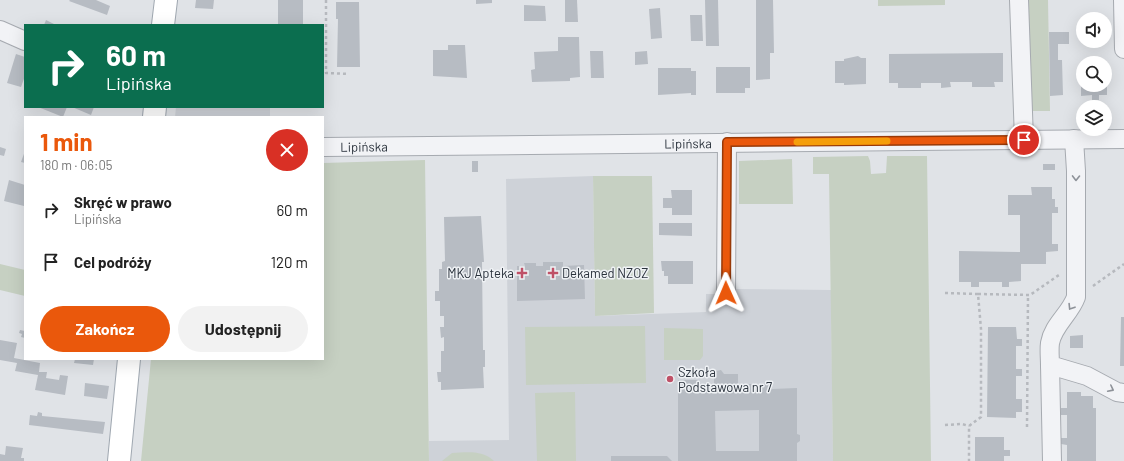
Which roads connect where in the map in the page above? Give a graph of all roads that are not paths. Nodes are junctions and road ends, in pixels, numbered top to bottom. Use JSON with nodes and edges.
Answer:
{"nodes":[{"id":1,"x":166,"y":0,"type":"edge"},
{"id":2,"x":1019,"y":0,"type":"edge"},
{"id":3,"x":1123,"y":0,"type":"edge"},
{"id":4,"x":163,"y":24,"type":"edge"},
{"id":5,"x":0,"y":30,"type":"edge"},
{"id":6,"x":24,"y":41,"type":"edge"},
{"id":7,"x":1124,"y":49,"type":"edge"},
{"id":8,"x":1124,"y":138,"type":"edge"},
{"id":9,"x":1074,"y":139,"type":"junction"},
{"id":10,"x":1024,"y":140,"type":"junction"},
{"id":11,"x":727,"y":142,"type":"junction"},
{"id":12,"x":324,"y":147,"type":"edge"},
{"id":13,"x":726,"y":293,"type":"dead end"},
{"id":14,"x":129,"y":360,"type":"edge"},
{"id":15,"x":1050,"y":365,"type":"junction"},
{"id":16,"x":1124,"y":393,"type":"edge"},
{"id":17,"x":119,"y":461,"type":"edge"},
{"id":18,"x":1052,"y":461,"type":"edge"}],
"edges":[{"from":1,"to":4,"type":"main road"},
{"from":2,"to":10,"type":"street"},
{"from":3,"to":7,"type":"street"},
{"from":5,"to":6,"type":"street"},
{"from":8,"to":9,"type":"street","name":"Lipińska"},
{"from":9,"to":10,"type":"street","name":"Lipińska"},
{"from":9,"to":15,"type":"street","one_way":true},
{"from":10,"to":11,"type":"street","name":"Lipińska"},
{"from":11,"to":12,"type":"street","name":"Lipińska"},
{"from":11,"to":13,"type":"street"},
{"from":14,"to":17,"type":"main road"},
{"from":15,"to":16,"type":"street","one_way":true},
{"from":15,"to":18,"type":"street"}]}
